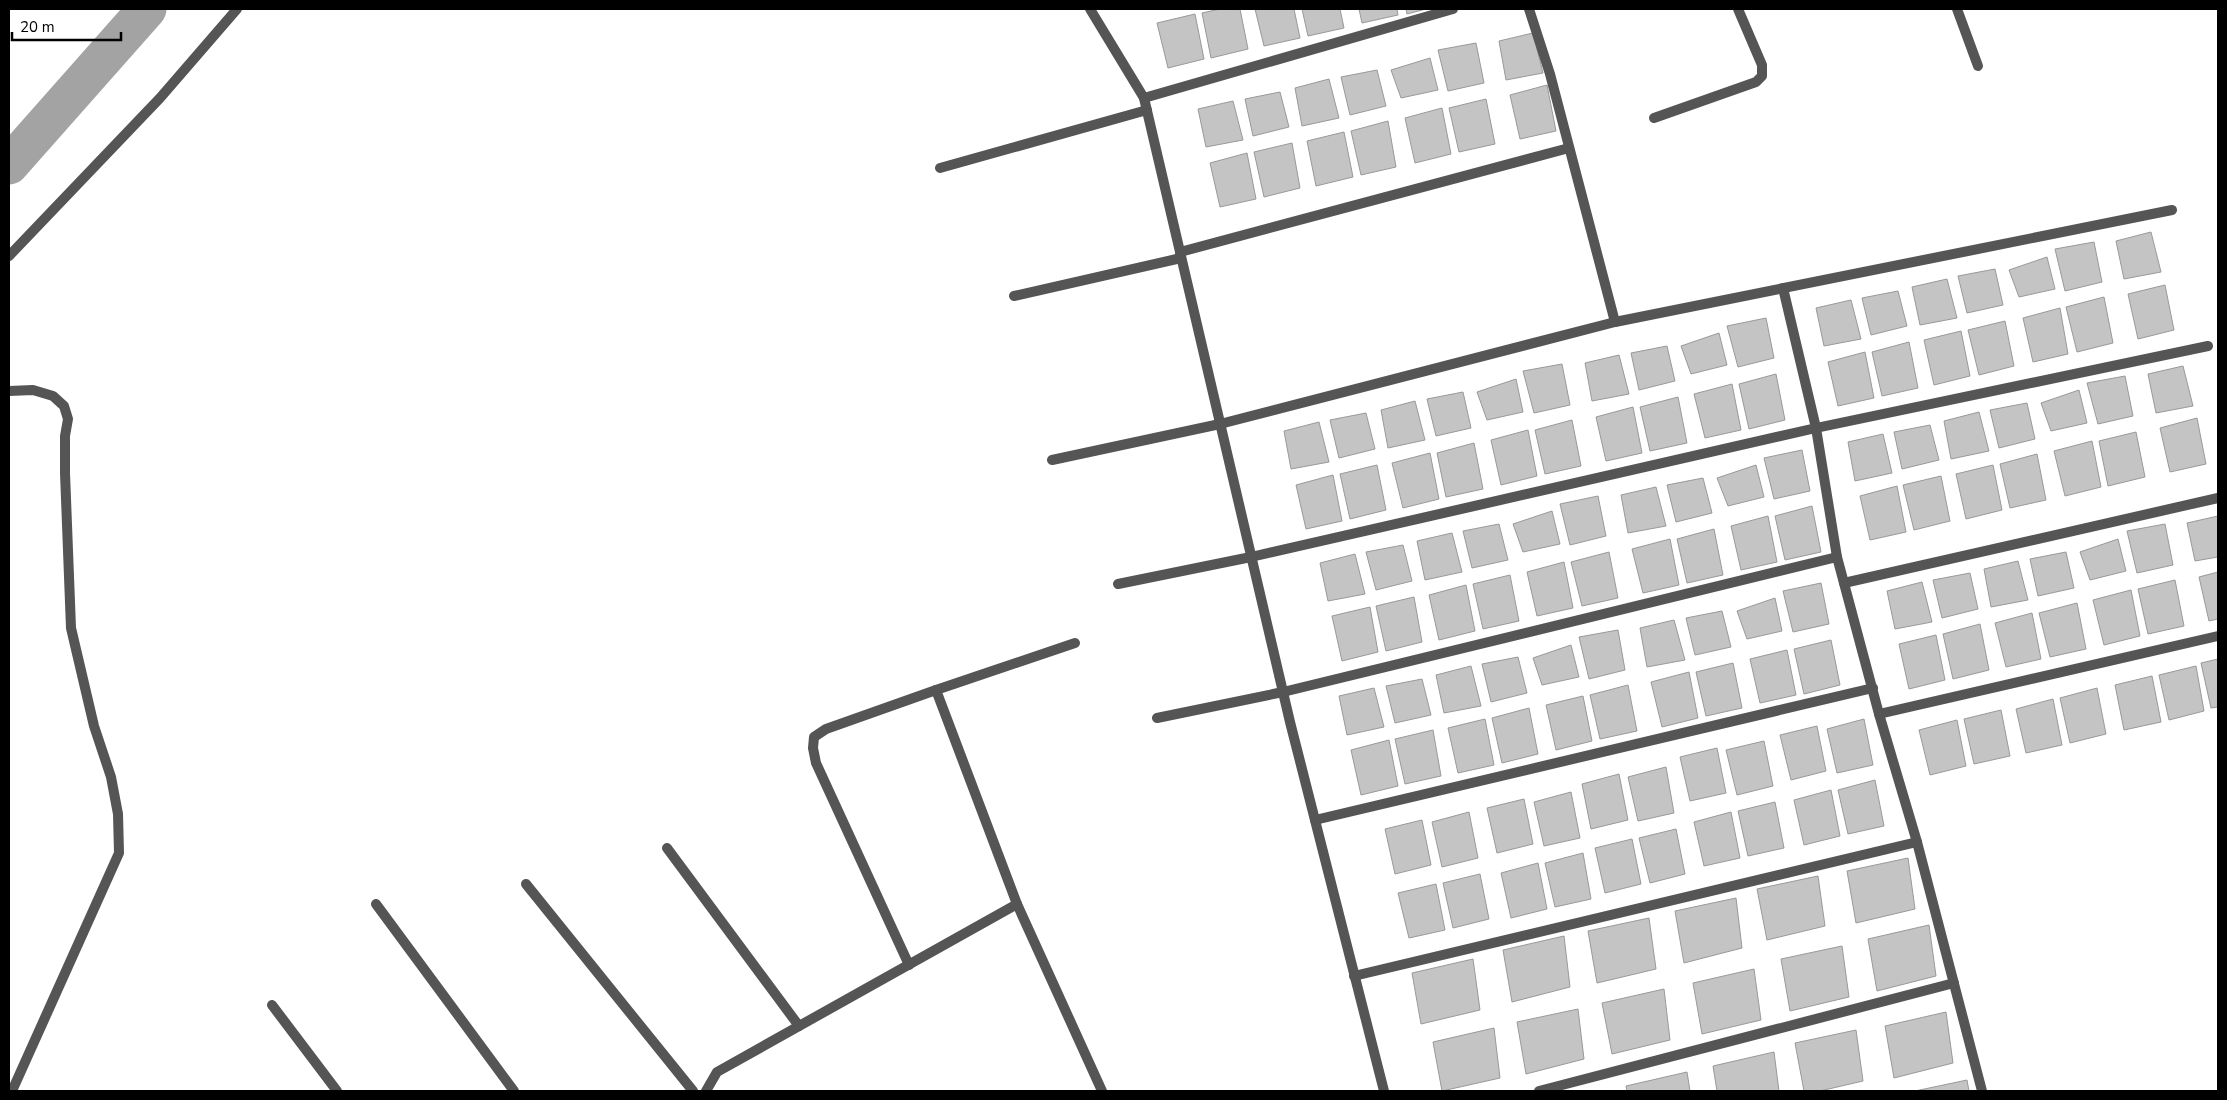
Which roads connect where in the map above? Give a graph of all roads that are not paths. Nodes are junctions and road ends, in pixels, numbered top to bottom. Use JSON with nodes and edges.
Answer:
{"nodes":[{"id":1,"x":237,"y":9,"type":"edge"},
{"id":2,"x":1090,"y":9,"type":"edge"},
{"id":3,"x":1453,"y":9,"type":"edge"},
{"id":4,"x":1528,"y":9,"type":"edge"},
{"id":5,"x":1738,"y":9,"type":"edge"},
{"id":6,"x":1957,"y":9,"type":"edge"},
{"id":7,"x":1978,"y":66,"type":"dead end"},
{"id":8,"x":1144,"y":98,"type":"junction"},
{"id":9,"x":1147,"y":110,"type":"junction"},
{"id":10,"x":1654,"y":118,"type":"dead end"},
{"id":11,"x":1569,"y":148,"type":"junction"},
{"id":12,"x":940,"y":168,"type":"dead end"},
{"id":13,"x":2172,"y":210,"type":"dead end"},
{"id":14,"x":1180,"y":255,"type":"junction"},
{"id":15,"x":9,"y":256,"type":"edge"},
{"id":16,"x":1783,"y":288,"type":"junction"},
{"id":17,"x":1014,"y":296,"type":"dead end"},
{"id":18,"x":1614,"y":322,"type":"junction"},
{"id":19,"x":2208,"y":346,"type":"dead end"},
{"id":20,"x":9,"y":391,"type":"edge"},
{"id":21,"x":1220,"y":424,"type":"junction"},
{"id":22,"x":1816,"y":428,"type":"junction"},
{"id":23,"x":1052,"y":460,"type":"dead end"},
{"id":24,"x":2218,"y":498,"type":"edge"},
{"id":25,"x":1251,"y":557,"type":"junction"},
{"id":26,"x":1837,"y":557,"type":"junction"},
{"id":27,"x":1844,"y":583,"type":"junction"},
{"id":28,"x":1118,"y":584,"type":"dead end"},
{"id":29,"x":2218,"y":636,"type":"edge"},
{"id":30,"x":1075,"y":643,"type":"dead end"},
{"id":31,"x":1873,"y":688,"type":"junction"},
{"id":32,"x":936,"y":690,"type":"junction"},
{"id":33,"x":1283,"y":692,"type":"junction"},
{"id":34,"x":1879,"y":714,"type":"junction"},
{"id":35,"x":1157,"y":718,"type":"dead end"},
{"id":36,"x":1315,"y":820,"type":"junction"},
{"id":37,"x":1917,"y":842,"type":"junction"},
{"id":38,"x":667,"y":848,"type":"dead end"},
{"id":39,"x":526,"y":884,"type":"dead end"},
{"id":40,"x":376,"y":904,"type":"dead end"},
{"id":41,"x":1017,"y":904,"type":"junction"},
{"id":42,"x":909,"y":965,"type":"junction"},
{"id":43,"x":1354,"y":976,"type":"junction"},
{"id":44,"x":1954,"y":983,"type":"junction"},
{"id":45,"x":272,"y":1004,"type":"dead end"},
{"id":46,"x":799,"y":1026,"type":"junction"},
{"id":47,"x":12,"y":1091,"type":"edge"},
{"id":48,"x":337,"y":1091,"type":"edge"},
{"id":49,"x":514,"y":1091,"type":"edge"},
{"id":50,"x":693,"y":1091,"type":"edge"},
{"id":51,"x":706,"y":1091,"type":"edge"},
{"id":52,"x":1102,"y":1091,"type":"edge"},
{"id":53,"x":1384,"y":1091,"type":"edge"},
{"id":54,"x":1539,"y":1091,"type":"edge"},
{"id":55,"x":1982,"y":1091,"type":"edge"}],
"edges":[{"from":1,"to":15,"type":"street"},
{"from":2,"to":8,"type":"street"},
{"from":3,"to":8,"type":"street"},
{"from":4,"to":11,"type":"street"},
{"from":5,"to":10,"type":"street"},
{"from":6,"to":7,"type":"street"},
{"from":8,"to":9,"type":"street"},
{"from":9,"to":12,"type":"street"},
{"from":9,"to":14,"type":"street"},
{"from":11,"to":14,"type":"street"},
{"from":11,"to":18,"type":"street"},
{"from":13,"to":16,"type":"street"},
{"from":14,"to":17,"type":"street"},
{"from":14,"to":21,"type":"street"},
{"from":16,"to":18,"type":"street"},
{"from":16,"to":22,"type":"street"},
{"from":18,"to":21,"type":"street"},
{"from":19,"to":22,"type":"street"},
{"from":20,"to":47,"type":"street"},
{"from":21,"to":23,"type":"street"},
{"from":21,"to":25,"type":"street"},
{"from":22,"to":25,"type":"street"},
{"from":22,"to":26,"type":"street"},
{"from":24,"to":27,"type":"street"},
{"from":25,"to":28,"type":"street"},
{"from":25,"to":33,"type":"street"},
{"from":26,"to":27,"type":"street"},
{"from":26,"to":33,"type":"street"},
{"from":27,"to":31,"type":"street"},
{"from":29,"to":34,"type":"street"},
{"from":30,"to":32,"type":"street"},
{"from":31,"to":34,"type":"street"},
{"from":31,"to":36,"type":"street"},
{"from":32,"to":41,"type":"street"},
{"from":32,"to":42,"type":"street"},
{"from":33,"to":35,"type":"street"},
{"from":33,"to":36,"type":"street"},
{"from":34,"to":37,"type":"street"},
{"from":36,"to":43,"type":"street"},
{"from":37,"to":43,"type":"street"},
{"from":37,"to":44,"type":"street"},
{"from":38,"to":46,"type":"street"},
{"from":39,"to":50,"type":"street"},
{"from":40,"to":49,"type":"street"},
{"from":41,"to":42,"type":"street"},
{"from":41,"to":52,"type":"street"},
{"from":42,"to":46,"type":"street"},
{"from":43,"to":53,"type":"street"},
{"from":44,"to":54,"type":"street"},
{"from":44,"to":55,"type":"street"},
{"from":45,"to":48,"type":"street"},
{"from":46,"to":51,"type":"street"}]}
